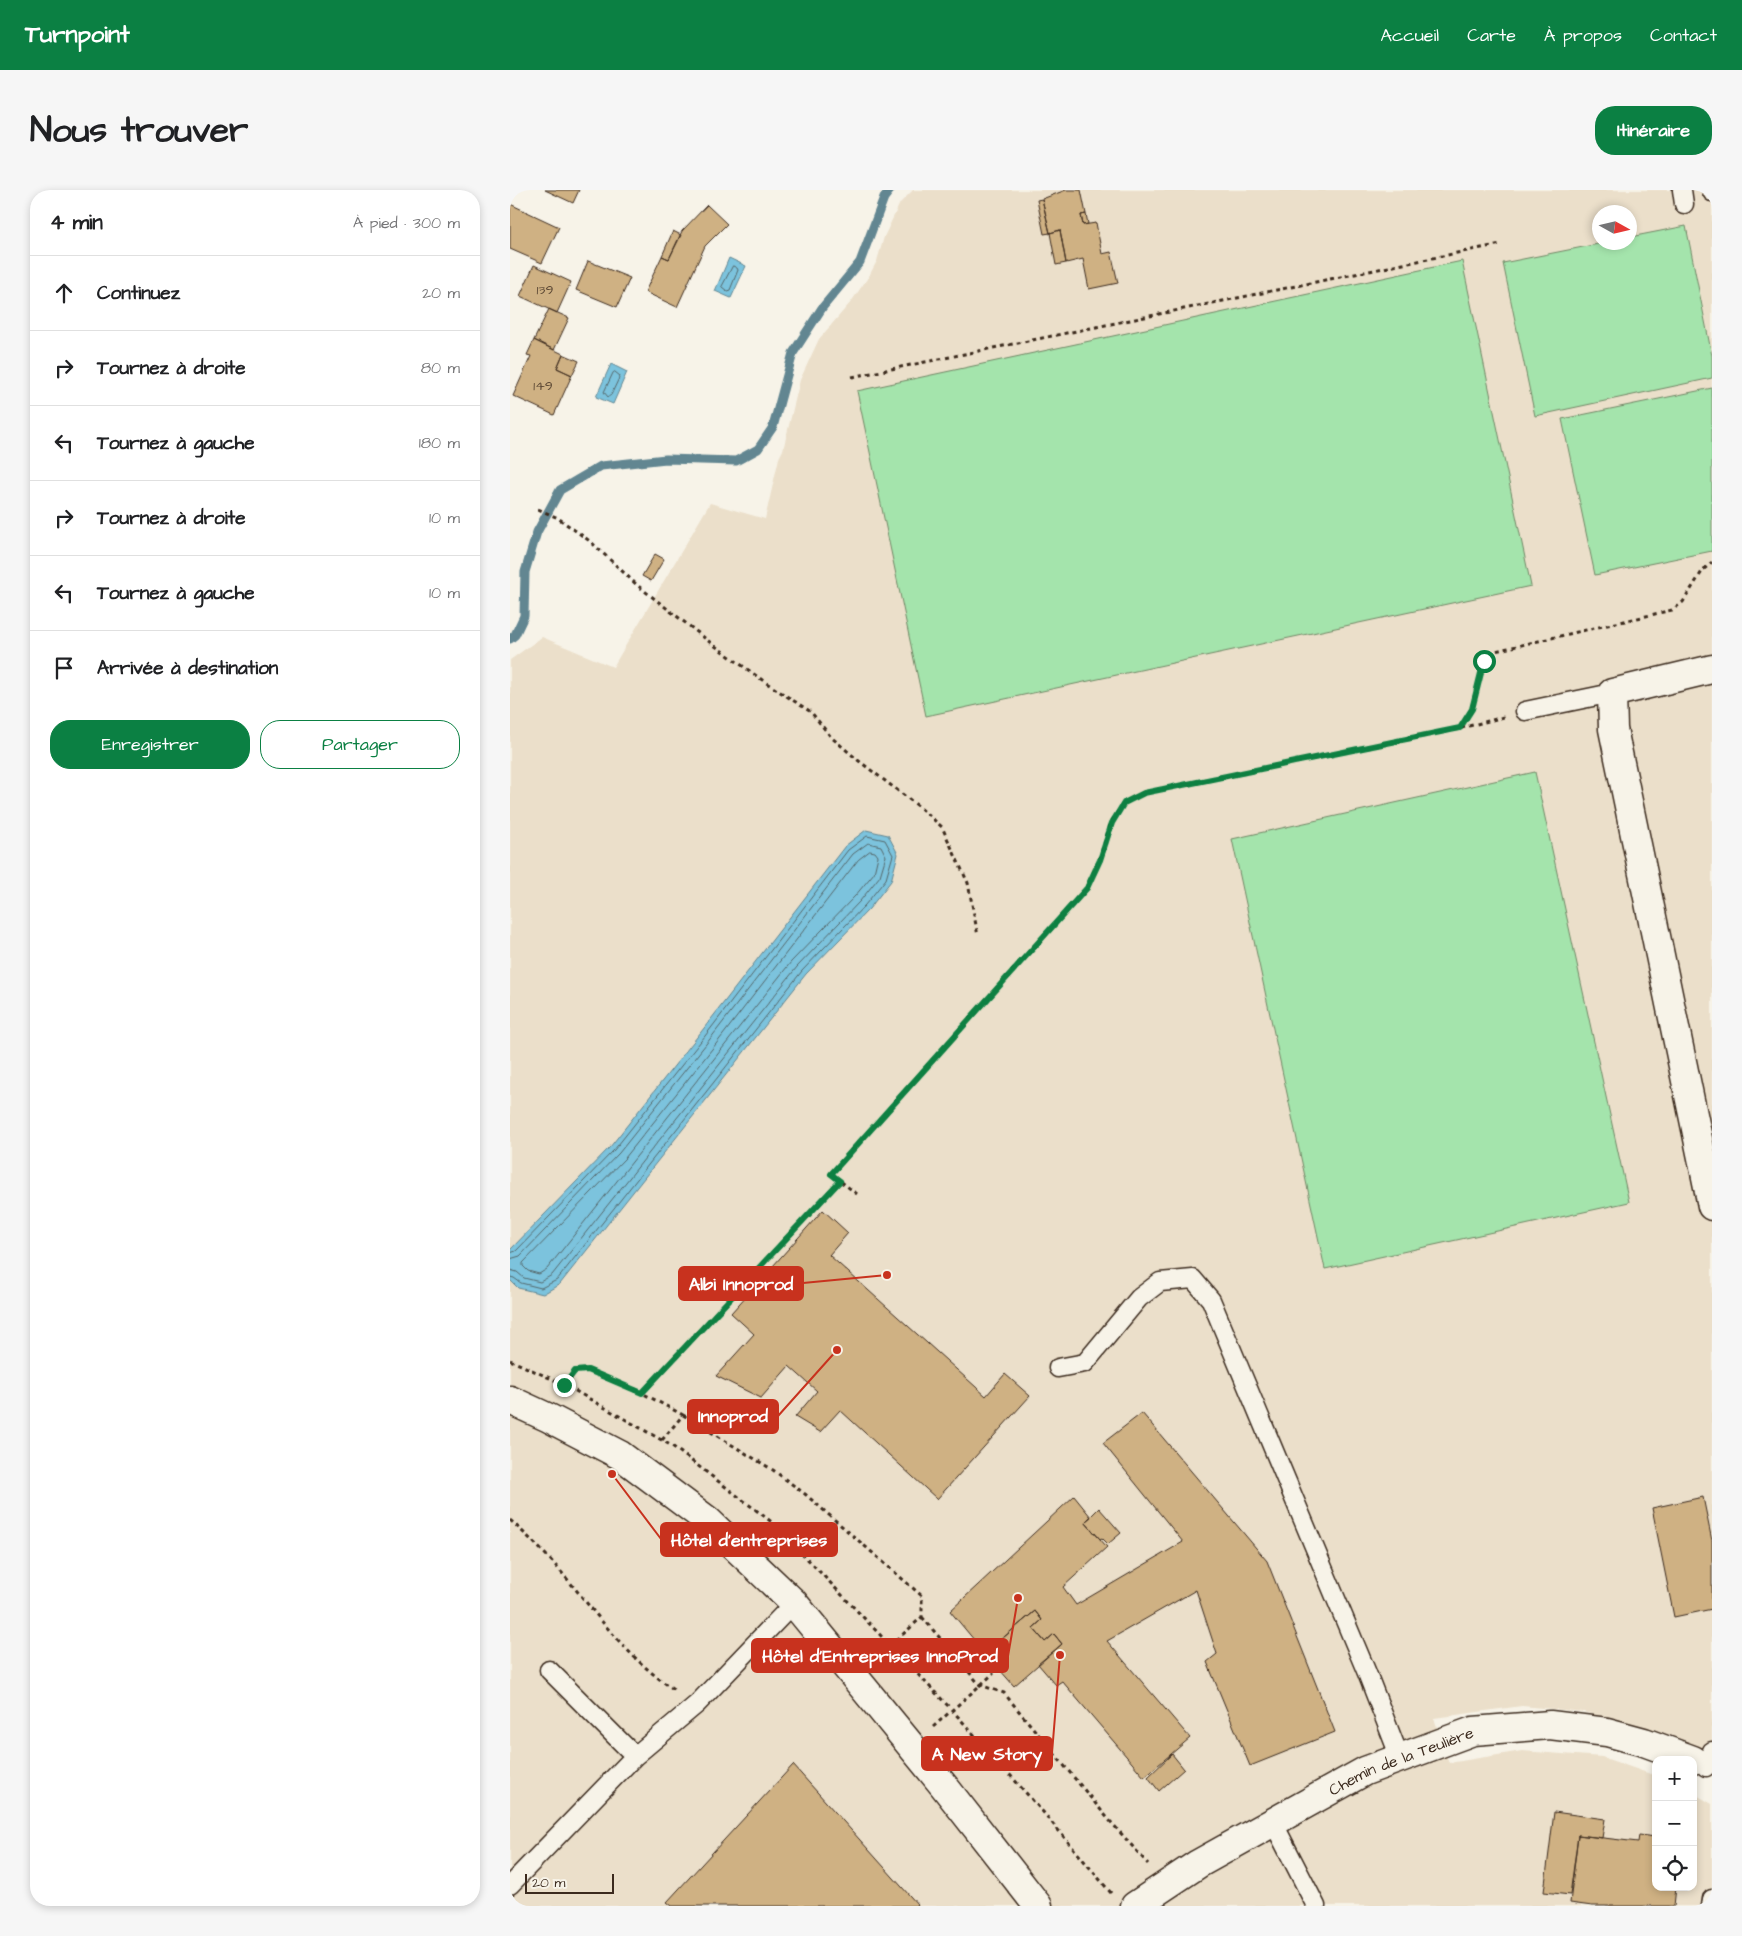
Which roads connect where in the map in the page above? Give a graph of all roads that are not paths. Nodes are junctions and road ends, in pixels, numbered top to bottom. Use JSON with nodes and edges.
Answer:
{"nodes":[{"id":1,"x":1712,"y":669,"type":"edge"},
{"id":2,"x":1612,"y":693,"type":"junction"},
{"id":3,"x":1525,"y":711,"type":"road end"},
{"id":4,"x":1712,"y":1206,"type":"edge"},
{"id":5,"x":1058,"y":1368,"type":"dead end"},
{"id":6,"x":510,"y":1400,"type":"edge"},
{"id":7,"x":794,"y":1603,"type":"junction"},
{"id":8,"x":549,"y":1670,"type":"dead end"},
{"id":9,"x":635,"y":1756,"type":"junction"},
{"id":10,"x":1400,"y":1758,"type":"junction"},
{"id":11,"x":1703,"y":1762,"type":"edge"},
{"id":12,"x":1273,"y":1822,"type":"junction"},
{"id":13,"x":510,"y":1885,"type":"edge"},
{"id":14,"x":1712,"y":1899,"type":"edge"},
{"id":15,"x":1038,"y":1906,"type":"edge"},
{"id":16,"x":1135,"y":1906,"type":"edge"},
{"id":17,"x":1316,"y":1906,"type":"edge"},
{"id":18,"x":1711,"y":1906,"type":"edge"}],
"edges":[{"from":1,"to":2,"type":"street"},
{"from":2,"to":3,"type":"lane"},
{"from":2,"to":4,"type":"street"},
{"from":5,"to":10,"type":"lane"},
{"from":6,"to":7,"type":"street"},
{"from":7,"to":9,"type":"lane"},
{"from":7,"to":15,"type":"street"},
{"from":8,"to":9,"type":"lane"},
{"from":9,"to":13,"type":"lane"},
{"from":10,"to":11,"type":"street","name":"Chemin de la Teulière"},
{"from":10,"to":12,"type":"street","name":"Chemin de la Teulière"},
{"from":12,"to":16,"type":"street","name":"Chemin de la Teulière"},
{"from":12,"to":17,"type":"lane"},
{"from":14,"to":18,"type":"lane"}]}
